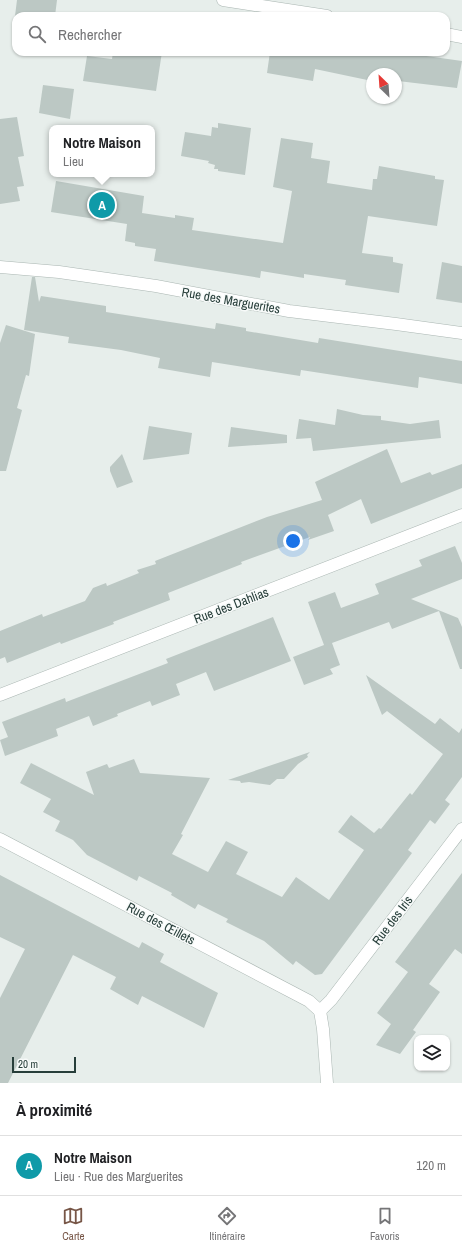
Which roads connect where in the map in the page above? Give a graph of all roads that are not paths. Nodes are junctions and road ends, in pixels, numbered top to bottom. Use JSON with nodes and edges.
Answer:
{"nodes":[{"id":1,"x":223,"y":0,"type":"edge"},
{"id":2,"x":301,"y":12,"type":"edge"},
{"id":3,"x":450,"y":35,"type":"edge"},
{"id":4,"x":462,"y":37,"type":"edge"},
{"id":5,"x":0,"y":267,"type":"edge"},
{"id":6,"x":462,"y":333,"type":"edge"},
{"id":7,"x":462,"y":515,"type":"edge"},
{"id":8,"x":0,"y":695,"type":"edge"},
{"id":9,"x":462,"y":829,"type":"edge"},
{"id":10,"x":0,"y":839,"type":"edge"},
{"id":11,"x":320,"y":1011,"type":"junction"},
{"id":12,"x":327,"y":1083,"type":"edge"}],
"edges":[{"from":1,"to":2,"type":"street"},
{"from":3,"to":4,"type":"street"},
{"from":5,"to":6,"type":"street","name":"Rue des Marguerites"},
{"from":7,"to":8,"type":"street","name":"Rue des Dahlias"},
{"from":9,"to":11,"type":"street","name":"Rue des Iris"},
{"from":10,"to":11,"type":"street","name":"Rue des Œillets"},
{"from":11,"to":12,"type":"street"}]}
